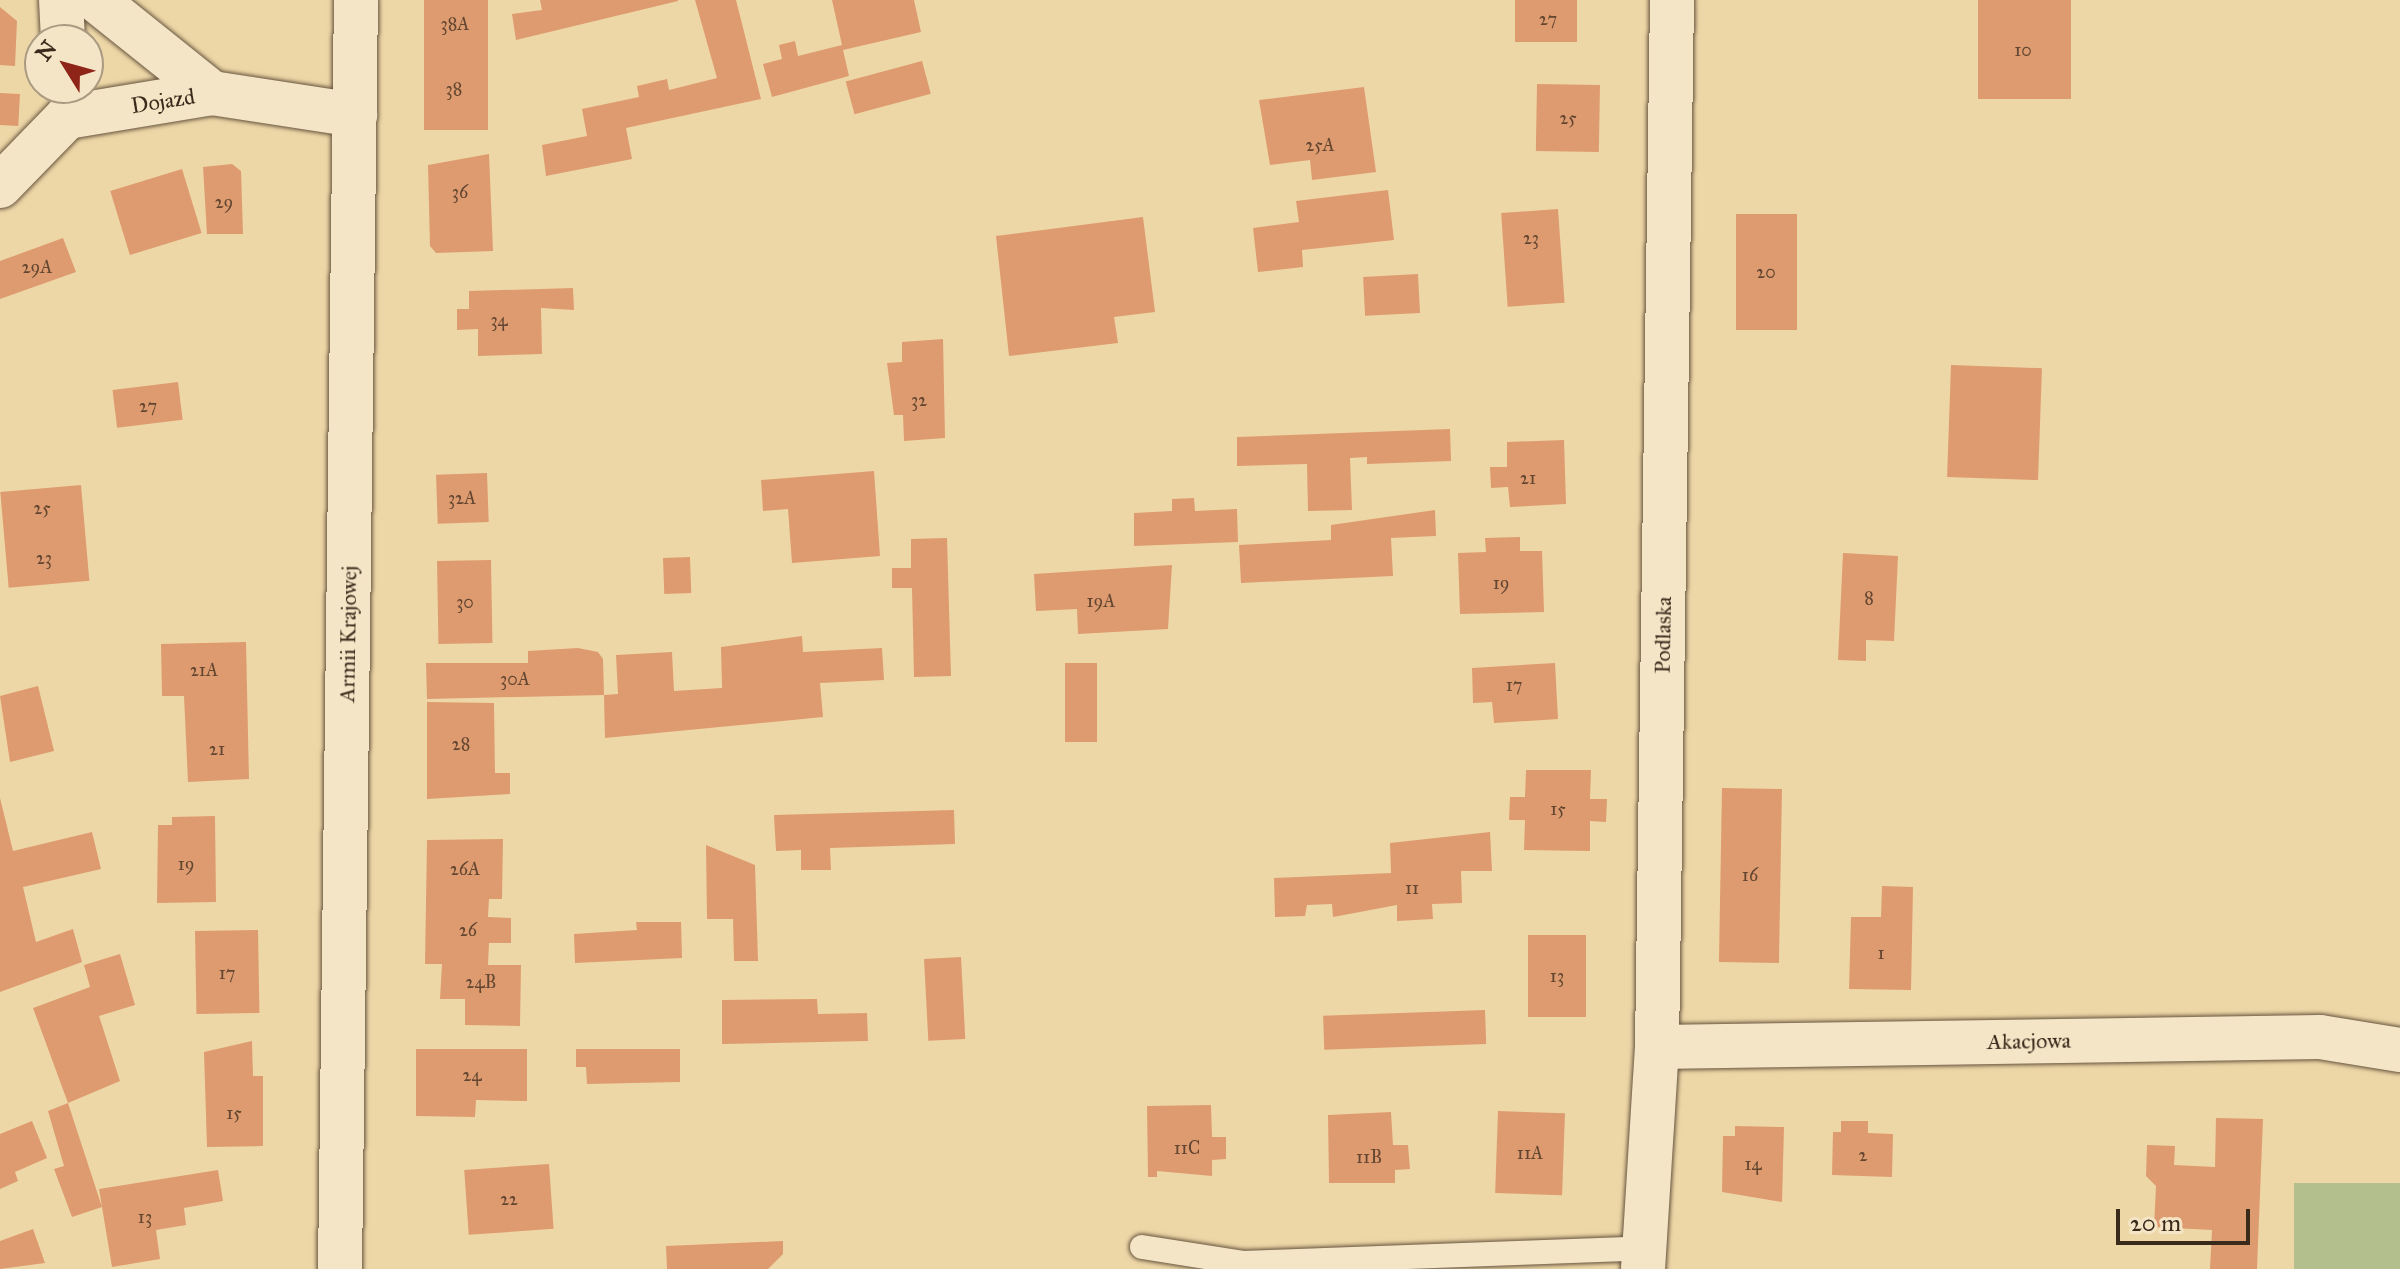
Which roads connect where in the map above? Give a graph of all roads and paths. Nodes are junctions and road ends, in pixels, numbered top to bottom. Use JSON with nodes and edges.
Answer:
{"nodes":[{"id":1,"x":61,"y":0,"type":"edge"},
{"id":2,"x":96,"y":0,"type":"edge"},
{"id":3,"x":356,"y":0,"type":"edge"},
{"id":4,"x":1672,"y":0,"type":"edge"},
{"id":5,"x":62,"y":24,"type":"edge"},
{"id":6,"x":212,"y":93,"type":"junction"},
{"id":7,"x":104,"y":100,"type":"edge"},
{"id":8,"x":64,"y":104,"type":"edge"},
{"id":9,"x":355,"y":115,"type":"junction"},
{"id":10,"x":0,"y":186,"type":"edge"},
{"id":11,"x":1657,"y":1047,"type":"junction"},
{"id":12,"x":2400,"y":1050,"type":"edge"},
{"id":13,"x":1142,"y":1247,"type":"dead end"},
{"id":14,"x":1643,"y":1259,"type":"edge"},
{"id":15,"x":340,"y":1269,"type":"edge"}],
"edges":[{"from":1,"to":5,"type":"street"},
{"from":2,"to":6,"type":"street","name":"Dojazd"},
{"from":3,"to":9,"type":"street","name":"Armii Krajowej"},
{"from":4,"to":11,"type":"street","name":"Podlaska"},
{"from":6,"to":7,"type":"street","name":"Dojazd"},
{"from":6,"to":9,"type":"street","name":"Dojazd"},
{"from":8,"to":10,"type":"street","name":"Dojazd"},
{"from":9,"to":15,"type":"street","name":"Armii Krajowej"},
{"from":11,"to":12,"type":"street","name":"Akacjowa"},
{"from":11,"to":14,"type":"street","name":"Podlaska"},
{"from":13,"to":14,"type":"lane"}]}
